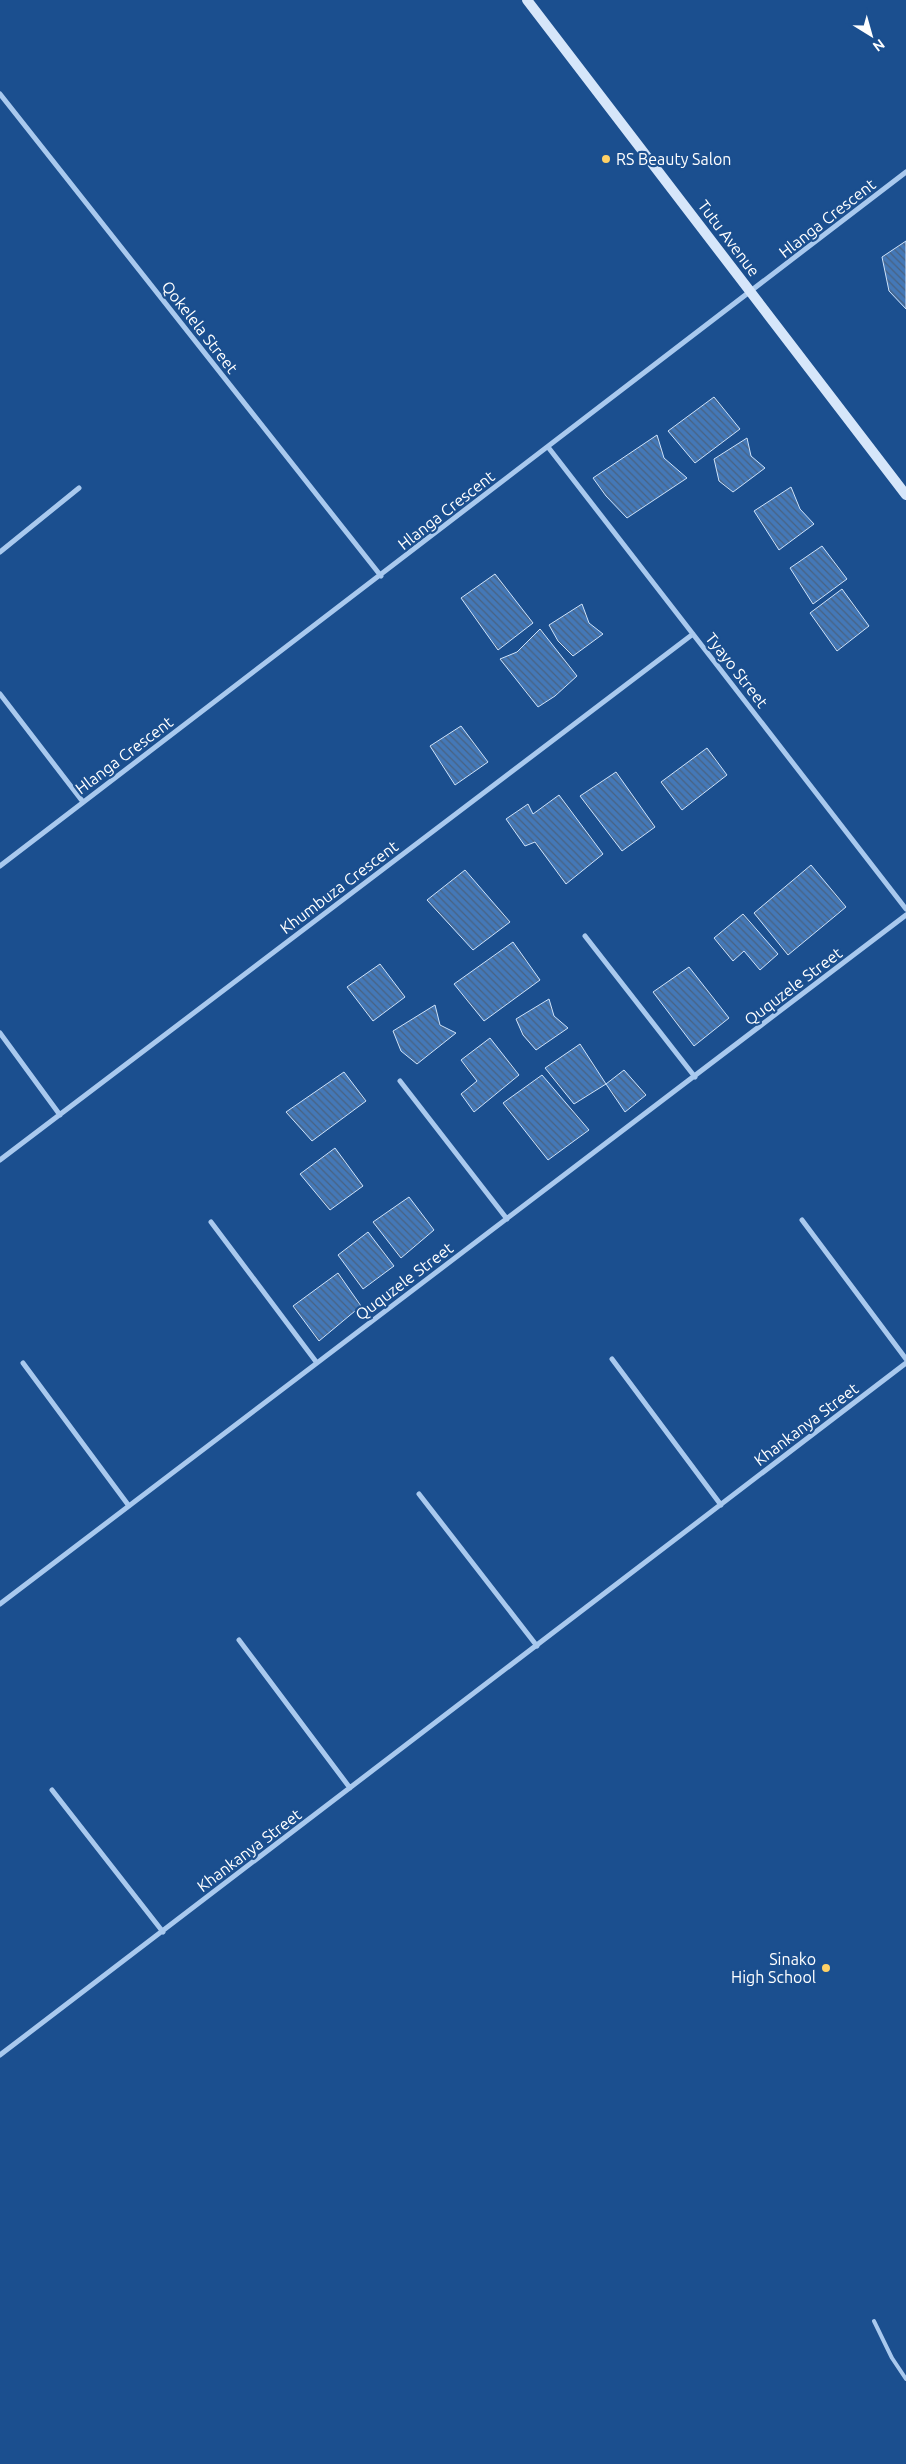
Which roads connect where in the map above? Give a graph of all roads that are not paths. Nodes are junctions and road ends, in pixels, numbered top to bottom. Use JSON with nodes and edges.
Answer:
{"nodes":[{"id":1,"x":527,"y":0,"type":"edge"},
{"id":2,"x":0,"y":94,"type":"edge"},
{"id":3,"x":906,"y":172,"type":"edge"},
{"id":4,"x":751,"y":292,"type":"junction"},
{"id":5,"x":548,"y":447,"type":"junction"},
{"id":6,"x":79,"y":488,"type":"dead end"},
{"id":7,"x":906,"y":495,"type":"edge"},
{"id":8,"x":0,"y":552,"type":"edge"},
{"id":9,"x":381,"y":576,"type":"junction"},
{"id":10,"x":693,"y":634,"type":"junction"},
{"id":11,"x":0,"y":694,"type":"edge"},
{"id":12,"x":82,"y":802,"type":"junction"},
{"id":13,"x":0,"y":866,"type":"edge"},
{"id":14,"x":906,"y":909,"type":"edge"},
{"id":15,"x":906,"y":915,"type":"edge"},
{"id":16,"x":586,"y":936,"type":"dead end"},
{"id":17,"x":0,"y":1033,"type":"edge"},
{"id":18,"x":695,"y":1076,"type":"junction"},
{"id":19,"x":400,"y":1081,"type":"dead end"},
{"id":20,"x":60,"y":1115,"type":"junction"},
{"id":21,"x":0,"y":1160,"type":"edge"},
{"id":22,"x":507,"y":1219,"type":"junction"},
{"id":23,"x":802,"y":1220,"type":"dead end"},
{"id":24,"x":211,"y":1222,"type":"dead end"},
{"id":25,"x":612,"y":1359,"type":"dead end"},
{"id":26,"x":906,"y":1359,"type":"edge"},
{"id":27,"x":23,"y":1363,"type":"dead end"},
{"id":28,"x":317,"y":1363,"type":"junction"},
{"id":29,"x":906,"y":1363,"type":"edge"},
{"id":30,"x":419,"y":1494,"type":"dead end"},
{"id":31,"x":721,"y":1505,"type":"junction"},
{"id":32,"x":130,"y":1506,"type":"junction"},
{"id":33,"x":0,"y":1604,"type":"edge"},
{"id":34,"x":239,"y":1640,"type":"dead end"},
{"id":35,"x":537,"y":1646,"type":"junction"},
{"id":36,"x":350,"y":1788,"type":"junction"},
{"id":37,"x":52,"y":1790,"type":"dead end"},
{"id":38,"x":163,"y":1932,"type":"junction"},
{"id":39,"x":0,"y":2055,"type":"edge"},
{"id":40,"x":874,"y":2321,"type":"dead end"},
{"id":41,"x":906,"y":2379,"type":"edge"}],
"edges":[{"from":1,"to":4,"type":"street","name":"Tutu Avenue"},
{"from":2,"to":9,"type":"street","name":"Qokelela Street"},
{"from":3,"to":4,"type":"street","name":"Hlanga Crescent"},
{"from":4,"to":5,"type":"street","name":"Hlanga Crescent"},
{"from":4,"to":7,"type":"street","name":"Tutu Avenue"},
{"from":5,"to":9,"type":"street","name":"Hlanga Crescent"},
{"from":5,"to":10,"type":"street","name":"Tyayo Street"},
{"from":6,"to":8,"type":"street"},
{"from":9,"to":12,"type":"street","name":"Hlanga Crescent"},
{"from":10,"to":14,"type":"street","name":"Tyayo Street"},
{"from":10,"to":20,"type":"street","name":"Khumbuza Crescent"},
{"from":11,"to":12,"type":"street"},
{"from":12,"to":13,"type":"street","name":"Hlanga Crescent"},
{"from":15,"to":18,"type":"street","name":"Ququzele Street"},
{"from":16,"to":18,"type":"street"},
{"from":17,"to":20,"type":"street"},
{"from":18,"to":22,"type":"street","name":"Ququzele Street"},
{"from":19,"to":22,"type":"street"},
{"from":20,"to":21,"type":"street","name":"Khumbuza Crescent"},
{"from":22,"to":28,"type":"street","name":"Ququzele Street"},
{"from":23,"to":26,"type":"street"},
{"from":24,"to":28,"type":"street"},
{"from":25,"to":31,"type":"street"},
{"from":27,"to":32,"type":"street"},
{"from":28,"to":32,"type":"street","name":"Ququzele Street"},
{"from":29,"to":31,"type":"street","name":"Khankanya Street"},
{"from":30,"to":35,"type":"street"},
{"from":31,"to":35,"type":"street","name":"Khankanya Street"},
{"from":32,"to":33,"type":"street","name":"Ququzele Street"},
{"from":34,"to":36,"type":"street"},
{"from":35,"to":36,"type":"street","name":"Khankanya Street"},
{"from":36,"to":38,"type":"street","name":"Khankanya Street"},
{"from":37,"to":38,"type":"street"},
{"from":38,"to":39,"type":"street","name":"Khankanya Street"},
{"from":40,"to":41,"type":"lane"}]}
